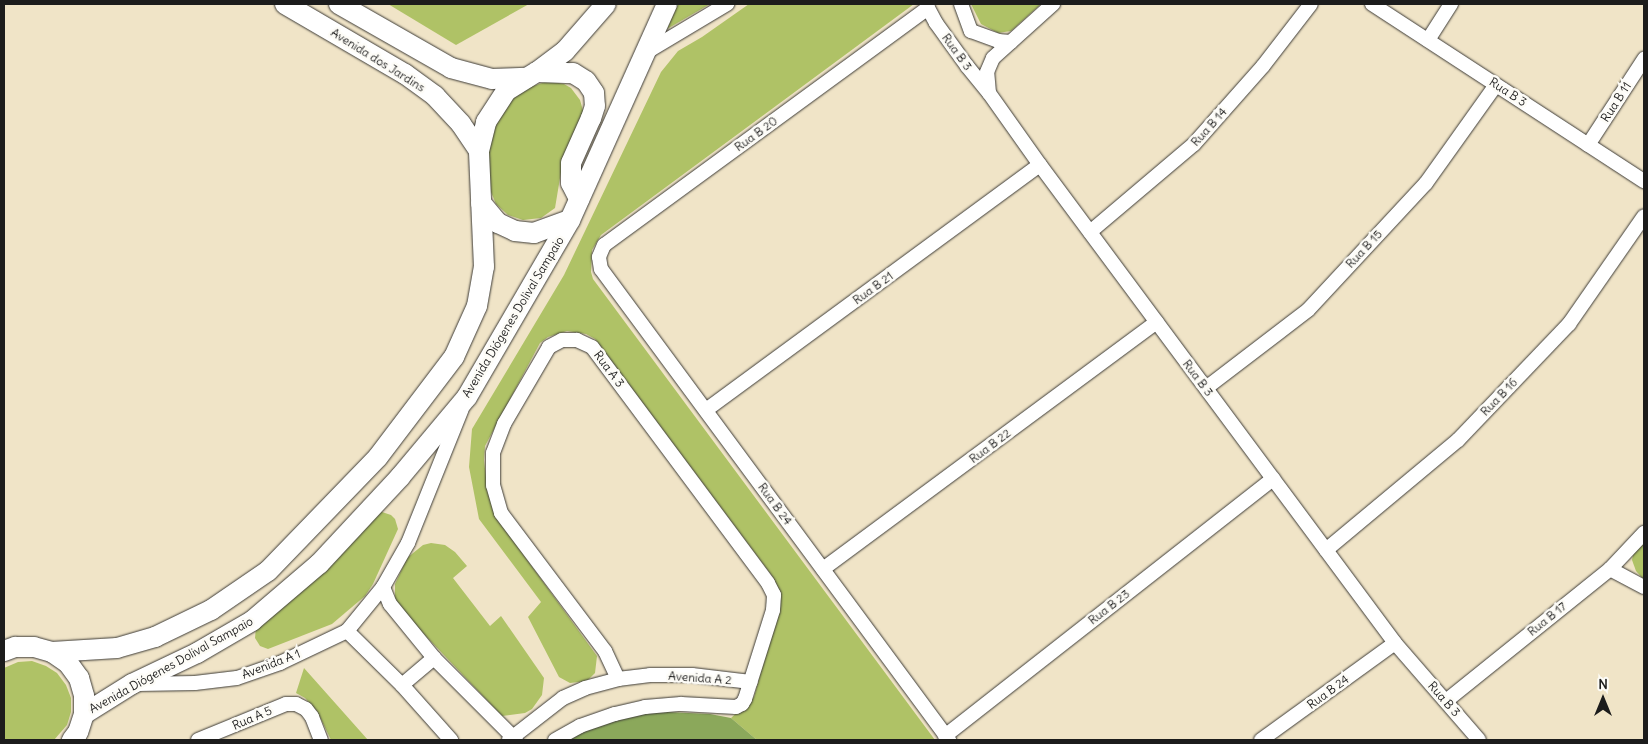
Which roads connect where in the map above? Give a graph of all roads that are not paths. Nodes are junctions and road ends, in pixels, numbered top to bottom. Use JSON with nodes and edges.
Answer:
{"nodes":[{"id":1,"x":285,"y":4,"type":"edge"},
{"id":2,"x":339,"y":4,"type":"edge"},
{"id":3,"x":606,"y":4,"type":"edge"},
{"id":4,"x":667,"y":4,"type":"edge"},
{"id":5,"x":727,"y":4,"type":"edge"},
{"id":6,"x":961,"y":4,"type":"edge"},
{"id":7,"x":1053,"y":4,"type":"edge"},
{"id":8,"x":1311,"y":4,"type":"edge"},
{"id":9,"x":1372,"y":4,"type":"edge"},
{"id":10,"x":1451,"y":4,"type":"edge"},
{"id":11,"x":928,"y":6,"type":"edge"},
{"id":12,"x":1428,"y":40,"type":"junction"},
{"id":13,"x":1011,"y":42,"type":"junction"},
{"id":14,"x":645,"y":53,"type":"junction"},
{"id":15,"x":1644,"y":59,"type":"edge"},
{"id":16,"x":533,"y":75,"type":"junction"},
{"id":17,"x":1496,"y":85,"type":"junction"},
{"id":18,"x":989,"y":93,"type":"junction"},
{"id":19,"x":1588,"y":145,"type":"junction"},
{"id":20,"x":479,"y":151,"type":"junction"},
{"id":21,"x":1040,"y":165,"type":"junction"},
{"id":22,"x":1644,"y":181,"type":"edge"},
{"id":23,"x":579,"y":200,"type":"junction"},
{"id":24,"x":481,"y":203,"type":"junction"},
{"id":25,"x":1644,"y":216,"type":"edge"},
{"id":26,"x":570,"y":220,"type":"junction"},
{"id":27,"x":1090,"y":232,"type":"junction"},
{"id":28,"x":601,"y":269,"type":"joint"},
{"id":29,"x":1157,"y":322,"type":"junction"},
{"id":30,"x":1206,"y":388,"type":"junction"},
{"id":31,"x":466,"y":397,"type":"junction"},
{"id":32,"x":706,"y":410,"type":"junction"},
{"id":33,"x":1273,"y":479,"type":"junction"},
{"id":34,"x":1644,"y":533,"type":"edge"},
{"id":35,"x":1326,"y":550,"type":"junction"},
{"id":36,"x":823,"y":569,"type":"junction"},
{"id":37,"x":1610,"y":569,"type":"junction"},
{"id":38,"x":383,"y":587,"type":"junction"},
{"id":39,"x":1644,"y":587,"type":"edge"},
{"id":40,"x":346,"y":632,"type":"junction"},
{"id":41,"x":1395,"y":643,"type":"junction"},
{"id":42,"x":4,"y":651,"type":"edge"},
{"id":43,"x":52,"y":652,"type":"junction"},
{"id":44,"x":434,"y":658,"type":"junction"},
{"id":45,"x":618,"y":679,"type":"junction"},
{"id":46,"x":751,"y":682,"type":"junction"},
{"id":47,"x":132,"y":684,"type":"junction"},
{"id":48,"x":402,"y":685,"type":"junction"},
{"id":49,"x":1446,"y":701,"type":"junction"},
{"id":50,"x":84,"y":714,"type":"junction"},
{"id":51,"x":947,"y":738,"type":"edge"},
{"id":52,"x":513,"y":739,"type":"edge"},
{"id":53,"x":72,"y":740,"type":"edge"},
{"id":54,"x":198,"y":740,"type":"edge"},
{"id":55,"x":321,"y":740,"type":"edge"},
{"id":56,"x":451,"y":740,"type":"edge"},
{"id":57,"x":555,"y":740,"type":"edge"},
{"id":58,"x":1261,"y":740,"type":"edge"},
{"id":59,"x":1479,"y":740,"type":"edge"}],
"edges":[{"from":1,"to":20,"type":"street","name":"Avenida dos Jardins"},
{"from":2,"to":16,"type":"street"},
{"from":3,"to":16,"type":"street"},
{"from":4,"to":14,"type":"street","name":"Avenida Diógenes Dolival Sampaio"},
{"from":5,"to":14,"type":"street"},
{"from":6,"to":13,"type":"street"},
{"from":7,"to":13,"type":"street"},
{"from":8,"to":27,"type":"street","name":"Rua B 14"},
{"from":9,"to":12,"type":"street","name":"Rua B 3"},
{"from":10,"to":12,"type":"street"},
{"from":11,"to":18,"type":"street","name":"Rua B 3"},
{"from":11,"to":28,"type":"street","name":"Rua B 20"},
{"from":12,"to":17,"type":"street","name":"Rua B 3"},
{"from":13,"to":18,"type":"street"},
{"from":14,"to":23,"type":"street","name":"Avenida Diógenes Dolival Sampaio"},
{"from":15,"to":19,"type":"street","name":"Rua B 11"},
{"from":16,"to":20,"type":"street"},
{"from":16,"to":23,"type":"street"},
{"from":17,"to":19,"type":"street","name":"Rua B 3"},
{"from":17,"to":30,"type":"street","name":"Rua B 15"},
{"from":18,"to":21,"type":"street","name":"Rua B 3"},
{"from":19,"to":22,"type":"street","name":"Rua B 3"},
{"from":20,"to":24,"type":"street"},
{"from":21,"to":27,"type":"street","name":"Rua B 3"},
{"from":21,"to":32,"type":"street","name":"Rua B 21"},
{"from":23,"to":26,"type":"street","name":"Avenida Diógenes Dolival Sampaio"},
{"from":24,"to":26,"type":"street"},
{"from":24,"to":43,"type":"street"},
{"from":25,"to":35,"type":"street","name":"Rua B 16"},
{"from":26,"to":31,"type":"street","name":"Avenida Diógenes Dolival Sampaio"},
{"from":27,"to":29,"type":"street","name":"Rua B 3"},
{"from":28,"to":32,"type":"street","name":"Rua B 24"},
{"from":29,"to":30,"type":"street","name":"Rua B 3"},
{"from":29,"to":36,"type":"street","name":"Rua B 22"},
{"from":30,"to":33,"type":"street","name":"Rua B 3"},
{"from":31,"to":38,"type":"street","name":"Avenida A 1"},
{"from":31,"to":47,"type":"street","name":"Avenida Diógenes Dolival Sampaio"},
{"from":32,"to":36,"type":"street","name":"Rua B 24"},
{"from":33,"to":35,"type":"street","name":"Rua B 3"},
{"from":33,"to":51,"type":"street","name":"Rua B 23"},
{"from":34,"to":37,"type":"street","name":"Rua B 17"},
{"from":35,"to":41,"type":"street","name":"Rua B 3"},
{"from":36,"to":51,"type":"street","name":"Rua B 24"},
{"from":37,"to":39,"type":"street"},
{"from":37,"to":49,"type":"street","name":"Rua B 17"},
{"from":38,"to":40,"type":"street","name":"Avenida A 1"},
{"from":38,"to":44,"type":"street"},
{"from":40,"to":47,"type":"street","name":"Avenida A 1"},
{"from":40,"to":48,"type":"street"},
{"from":41,"to":49,"type":"street","name":"Rua B 3"},
{"from":41,"to":58,"type":"street","name":"Rua B 24"},
{"from":42,"to":43,"type":"street"},
{"from":43,"to":50,"type":"street"},
{"from":44,"to":48,"type":"street"},
{"from":44,"to":52,"type":"street"},
{"from":45,"to":46,"type":"street","name":"Avenida A 2"},
{"from":45,"to":46,"type":"street","name":"Rua A 3"},
{"from":45,"to":52,"type":"street","name":"Avenida A 2"},
{"from":46,"to":57,"type":"street","name":"Avenida A 2"},
{"from":47,"to":50,"type":"street","name":"Avenida Diógenes Dolival Sampaio"},
{"from":48,"to":56,"type":"street"},
{"from":49,"to":59,"type":"street","name":"Rua B 3"},
{"from":50,"to":53,"type":"street"},
{"from":54,"to":55,"type":"street","name":"Rua A 5"}]}
